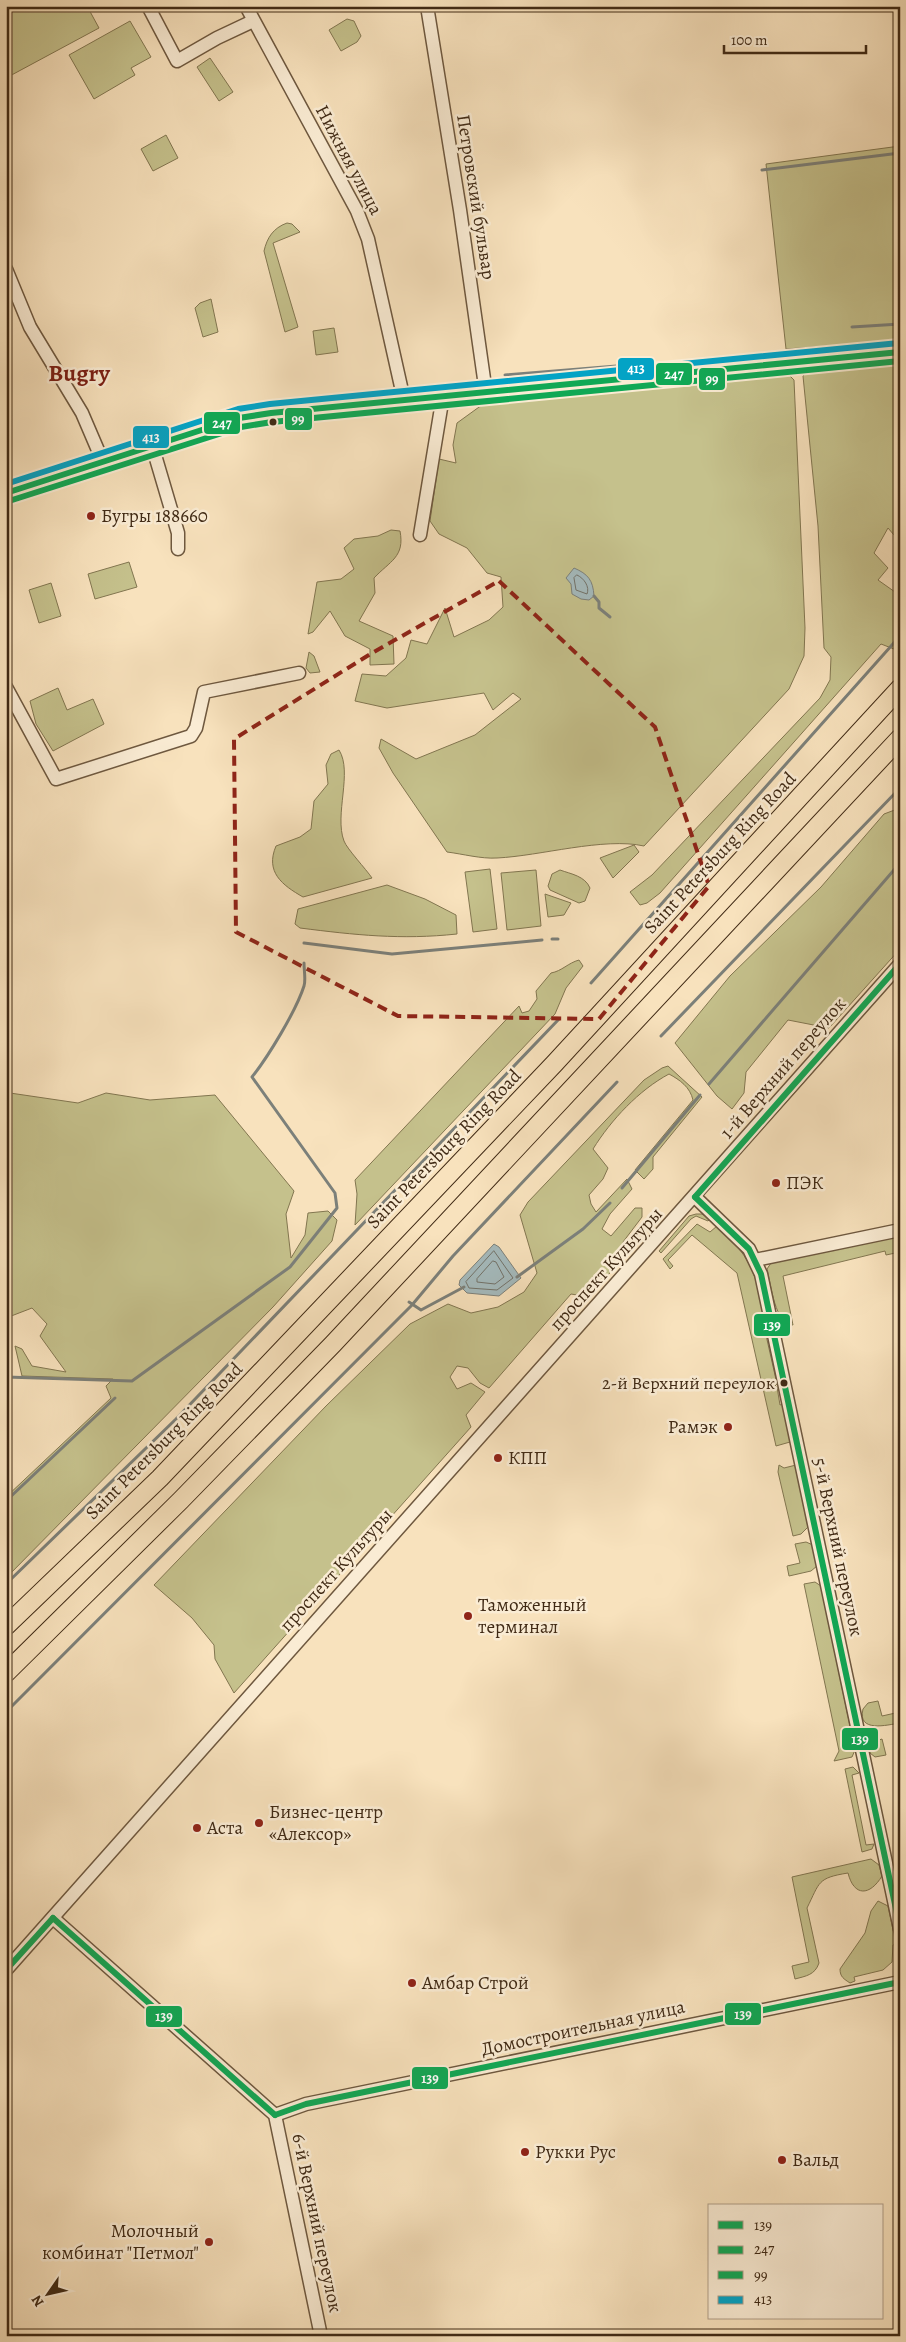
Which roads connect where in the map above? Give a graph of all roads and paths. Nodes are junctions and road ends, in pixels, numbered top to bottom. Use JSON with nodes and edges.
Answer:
{"nodes":[{"id":1,"x":148,"y":6,"type":"edge"},
{"id":2,"x":246,"y":6,"type":"edge"},
{"id":3,"x":427,"y":6,"type":"edge"},
{"id":4,"x":253,"y":21,"type":"junction"},
{"id":5,"x":6,"y":269,"type":"edge"},
{"id":6,"x":900,"y":352,"type":"edge"},
{"id":7,"x":486,"y":393,"type":"junction"},
{"id":8,"x":443,"y":396,"type":"junction"},
{"id":9,"x":404,"y":400,"type":"junction"},
{"id":10,"x":152,"y":445,"type":"junction"},
{"id":11,"x":103,"y":462,"type":"junction"},
{"id":12,"x":6,"y":493,"type":"edge"},
{"id":13,"x":420,"y":535,"type":"dead end"},
{"id":14,"x":178,"y":549,"type":"dead end"},
{"id":15,"x":299,"y":673,"type":"dead end"},
{"id":16,"x":6,"y":687,"type":"edge"},
{"id":17,"x":900,"y":688,"type":"edge"},
{"id":18,"x":900,"y":738,"type":"edge"},
{"id":19,"x":900,"y":964,"type":"edge"},
{"id":20,"x":695,"y":1197,"type":"junction"},
{"id":21,"x":900,"y":1230,"type":"edge"},
{"id":22,"x":755,"y":1260,"type":"junction"},
{"id":23,"x":6,"y":1626,"type":"edge"},
{"id":24,"x":6,"y":1673,"type":"edge"},
{"id":25,"x":53,"y":1918,"type":"junction"},
{"id":26,"x":900,"y":1929,"type":"edge"},
{"id":27,"x":6,"y":1970,"type":"edge"},
{"id":28,"x":900,"y":1982,"type":"edge"},
{"id":29,"x":275,"y":2115,"type":"junction"},
{"id":30,"x":321,"y":2336,"type":"edge"}],
"edges":[{"from":1,"to":4,"type":"street"},
{"from":2,"to":4,"type":"street","name":"Нижняя улица"},
{"from":3,"to":7,"type":"street","name":"Петровский бульвар"},
{"from":4,"to":9,"type":"street","name":"Нижняя улица"},
{"from":5,"to":11,"type":"street"},
{"from":6,"to":7,"type":"main road"},
{"from":7,"to":8,"type":"main road"},
{"from":8,"to":9,"type":"main road"},
{"from":8,"to":13,"type":"street"},
{"from":9,"to":10,"type":"main road"},
{"from":10,"to":11,"type":"main road"},
{"from":10,"to":14,"type":"street"},
{"from":11,"to":12,"type":"main road"},
{"from":15,"to":16,"type":"street"},
{"from":17,"to":23,"type":"highway","name":"Saint Petersburg Ring Road"},
{"from":18,"to":24,"type":"highway"},
{"from":19,"to":20,"type":"street","name":"1-й Верхний переулок"},
{"from":20,"to":22,"type":"street","name":"5-й Верхний переулок"},
{"from":20,"to":25,"type":"street","name":"проспект Культуры"},
{"from":21,"to":22,"type":"street"},
{"from":22,"to":26,"type":"street","name":"5-й Верхний переулок"},
{"from":25,"to":27,"type":"street","name":"проспект Культуры"},
{"from":25,"to":29,"type":"street","name":"6-й Верхний переулок"},
{"from":28,"to":29,"type":"street","name":"Домостроительная улица"},
{"from":29,"to":30,"type":"street","name":"6-й Верхний переулок"}]}
